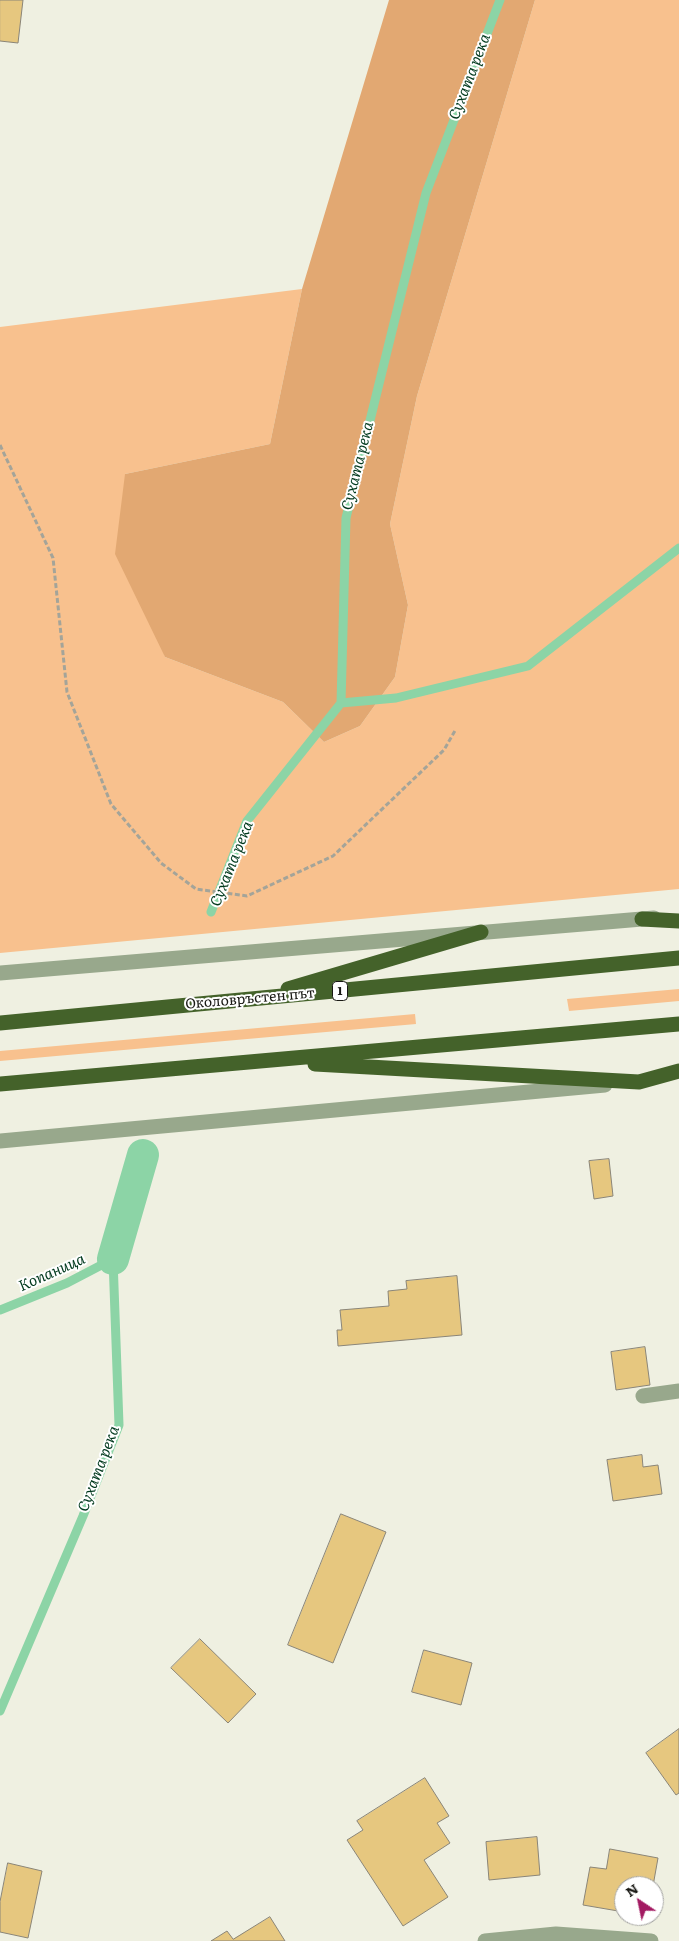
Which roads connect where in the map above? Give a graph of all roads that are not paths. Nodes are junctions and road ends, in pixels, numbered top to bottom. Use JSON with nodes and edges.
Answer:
{"nodes":[{"id":1,"x":679,"y":916,"type":"edge"},
{"id":2,"x":642,"y":919,"type":"junction"},
{"id":3,"x":679,"y":921,"type":"edge"},
{"id":4,"x":481,"y":932,"type":"junction"},
{"id":5,"x":679,"y":958,"type":"edge"},
{"id":6,"x":0,"y":973,"type":"edge"},
{"id":7,"x":254,"y":999,"type":"junction"},
{"id":8,"x":0,"y":1023,"type":"edge"},
{"id":9,"x":679,"y":1024,"type":"edge"},
{"id":10,"x":261,"y":1061,"type":"junction"},
{"id":11,"x":679,"y":1071,"type":"edge"},
{"id":12,"x":679,"y":1078,"type":"edge"},
{"id":13,"x":639,"y":1082,"type":"junction"},
{"id":14,"x":0,"y":1084,"type":"edge"},
{"id":15,"x":0,"y":1140,"type":"edge"},
{"id":16,"x":679,"y":1390,"type":"edge"},
{"id":17,"x":643,"y":1396,"type":"dead end"},
{"id":18,"x":485,"y":1941,"type":"edge"},
{"id":19,"x":651,"y":1941,"type":"edge"}],
"edges":[{"from":1,"to":2,"type":"street"},
{"from":2,"to":3,"type":"highway"},
{"from":2,"to":4,"type":"street"},
{"from":4,"to":6,"type":"street"},
{"from":4,"to":7,"type":"highway"},
{"from":5,"to":7,"type":"highway","name":"Околовръстен път","number":"1"},
{"from":7,"to":8,"type":"highway","name":"Околовръстен път","number":"1"},
{"from":9,"to":10,"type":"highway"},
{"from":10,"to":13,"type":"highway"},
{"from":10,"to":14,"type":"highway"},
{"from":11,"to":13,"type":"highway"},
{"from":12,"to":13,"type":"street"},
{"from":13,"to":15,"type":"street"},
{"from":16,"to":17,"type":"street"},
{"from":18,"to":19,"type":"street"}]}
